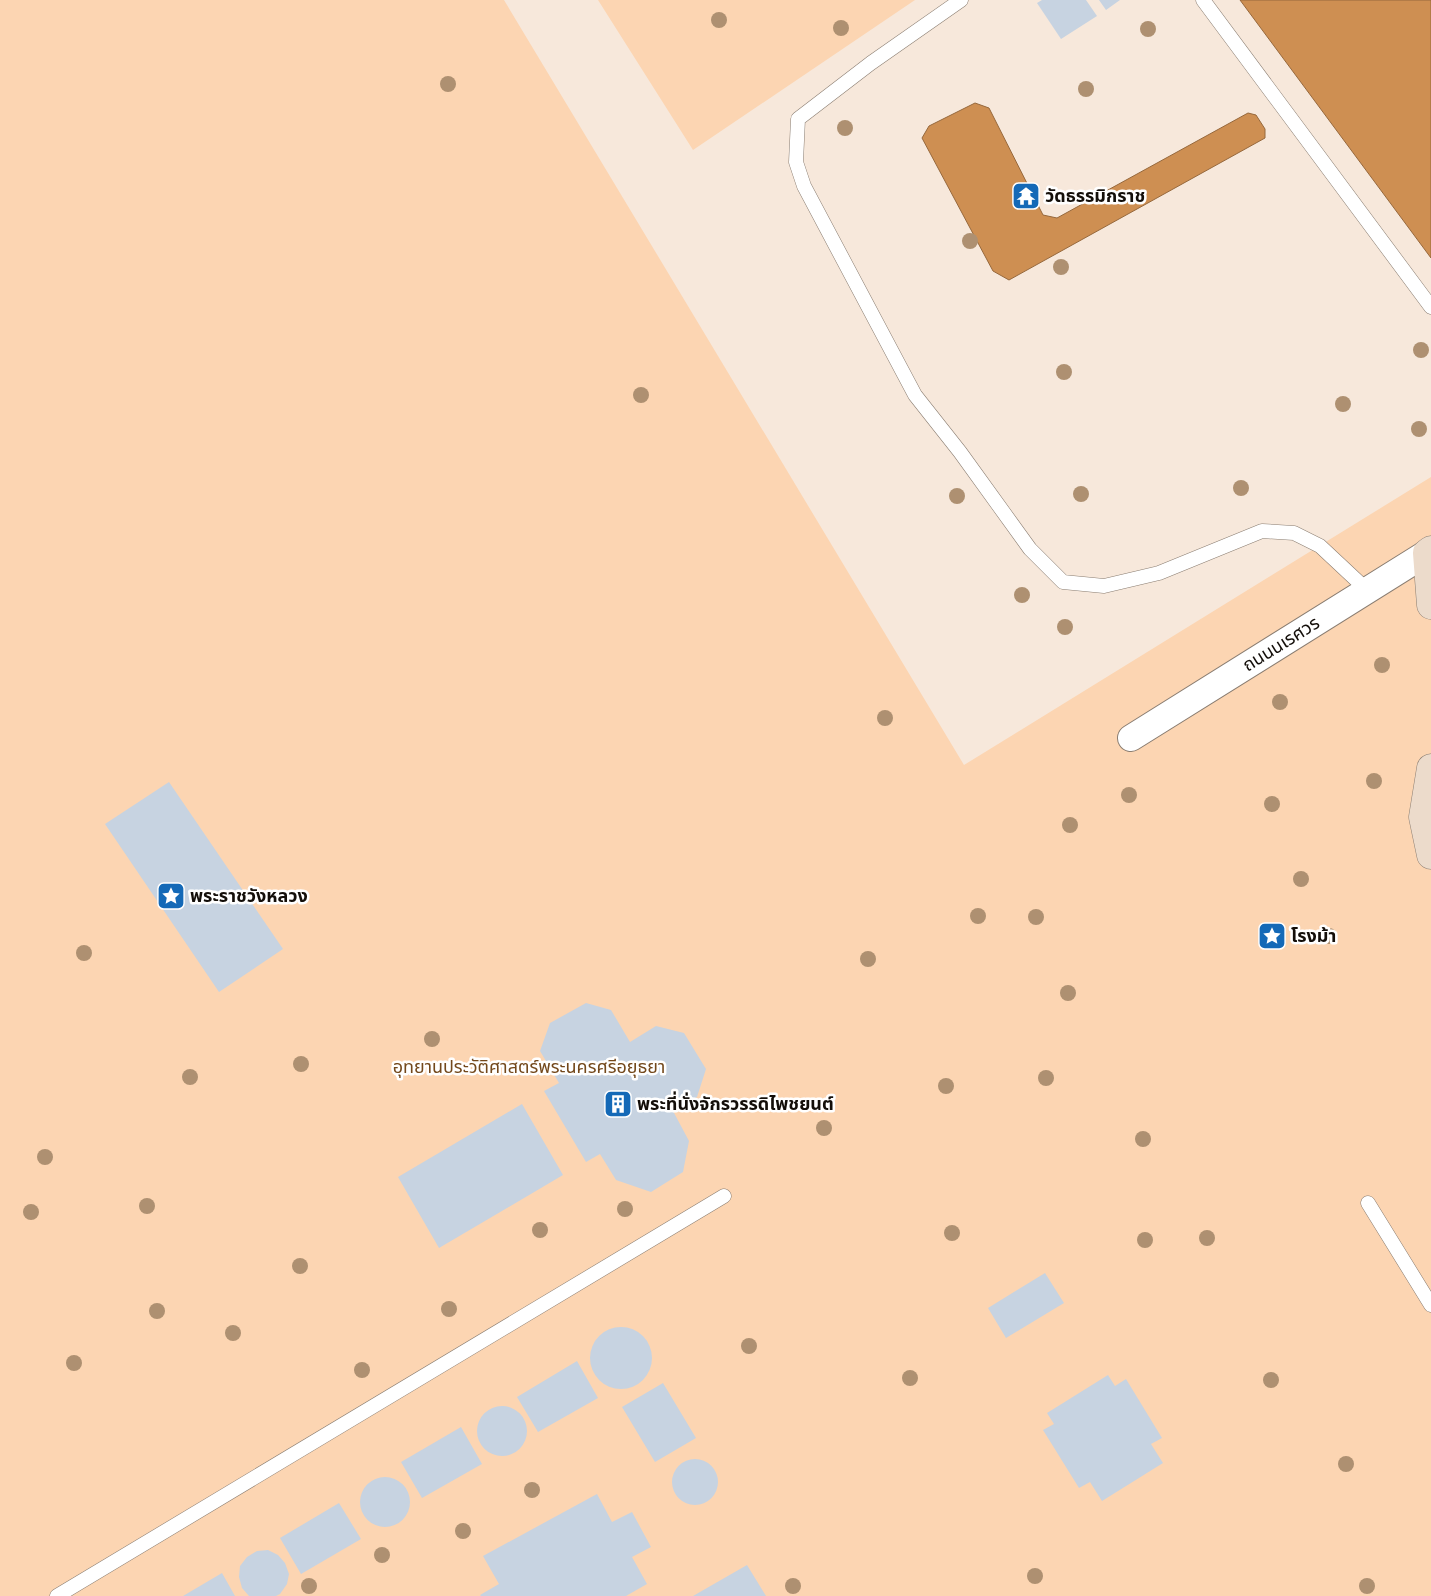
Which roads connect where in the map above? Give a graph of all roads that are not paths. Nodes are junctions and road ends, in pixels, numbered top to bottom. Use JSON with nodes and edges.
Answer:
{"nodes":[{"id":1,"x":961,"y":0,"type":"edge"},
{"id":2,"x":1203,"y":0,"type":"edge"},
{"id":3,"x":1431,"y":308,"type":"edge"},
{"id":4,"x":1429,"y":551,"type":"edge"},
{"id":5,"x":1367,"y":590,"type":"junction"},
{"id":6,"x":1431,"y":605,"type":"edge"},
{"id":7,"x":1131,"y":738,"type":"dead end"},
{"id":8,"x":1431,"y":768,"type":"edge"},
{"id":9,"x":1431,"y":855,"type":"edge"},
{"id":10,"x":724,"y":1196,"type":"dead end"},
{"id":11,"x":1368,"y":1203,"type":"dead end"},
{"id":12,"x":1431,"y":1305,"type":"edge"},
{"id":13,"x":57,"y":1596,"type":"edge"}],
"edges":[{"from":1,"to":5,"type":"lane"},
{"from":2,"to":3,"type":"lane"},
{"from":4,"to":5,"type":"street","name":"ถนนนเรศวร"},
{"from":4,"to":6,"type":"street"},
{"from":5,"to":7,"type":"street","name":"ถนนนเรศวร"},
{"from":8,"to":9,"type":"street"},
{"from":10,"to":13,"type":"lane"},
{"from":11,"to":12,"type":"lane"}]}
